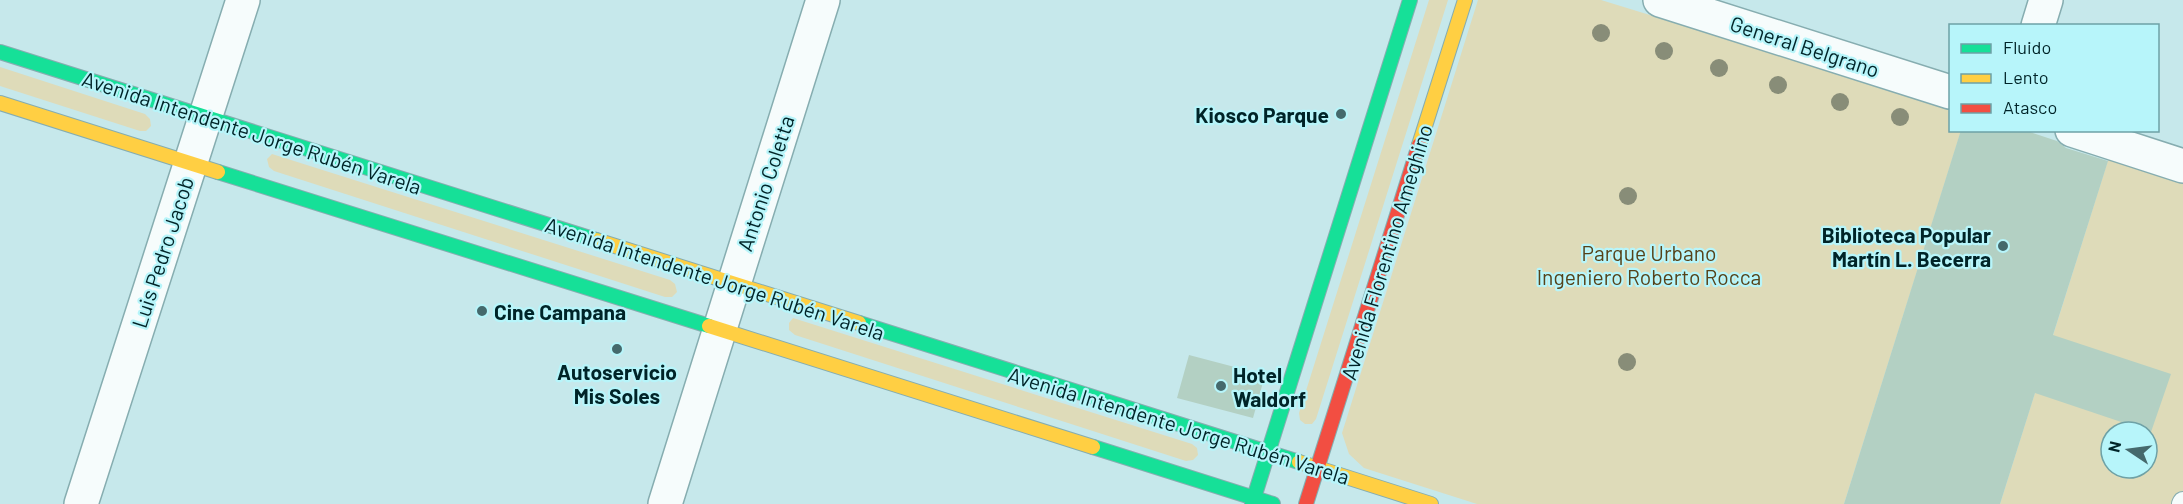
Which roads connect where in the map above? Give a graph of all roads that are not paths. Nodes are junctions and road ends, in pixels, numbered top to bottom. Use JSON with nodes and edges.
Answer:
{"nodes":[{"id":1,"x":243,"y":0,"type":"edge"},
{"id":2,"x":823,"y":0,"type":"edge"},
{"id":3,"x":1410,"y":0,"type":"edge"},
{"id":4,"x":1465,"y":0,"type":"edge"},
{"id":5,"x":1660,"y":0,"type":"edge"},
{"id":6,"x":2046,"y":0,"type":"edge"},
{"id":7,"x":2039,"y":24,"type":"edge"},
{"id":8,"x":0,"y":52,"type":"edge"},
{"id":9,"x":1949,"y":92,"type":"edge"},
{"id":10,"x":0,"y":103,"type":"edge"},
{"id":11,"x":206,"y":117,"type":"junction"},
{"id":12,"x":2078,"y":132,"type":"edge"},
{"id":13,"x":191,"y":163,"type":"junction"},
{"id":14,"x":2183,"y":166,"type":"edge"},
{"id":15,"x":733,"y":284,"type":"junction"},
{"id":16,"x":718,"y":329,"type":"junction"},
{"id":17,"x":1268,"y":453,"type":"junction"},
{"id":18,"x":1318,"y":468,"type":"junction"},
{"id":19,"x":1253,"y":501,"type":"edge"},
{"id":20,"x":81,"y":504,"type":"edge"},
{"id":21,"x":664,"y":504,"type":"edge"},
{"id":22,"x":1273,"y":504,"type":"edge"},
{"id":23,"x":1306,"y":504,"type":"edge"},
{"id":24,"x":1431,"y":504,"type":"edge"}],
"edges":[{"from":1,"to":11,"type":"street","name":"Luis Pedro Jacob"},
{"from":2,"to":15,"type":"street","name":"Antonio Coletta"},
{"from":3,"to":17,"type":"main road"},
{"from":4,"to":18,"type":"main road","name":"Avenida Florentino Ameghino"},
{"from":5,"to":9,"type":"street","name":"General Belgrano"},
{"from":6,"to":7,"type":"street"},
{"from":8,"to":11,"type":"main road","name":"Avenida Intendente Jorge Rubén Varela"},
{"from":10,"to":13,"type":"main road"},
{"from":11,"to":13,"type":"street","name":"Luis Pedro Jacob"},
{"from":11,"to":15,"type":"main road","name":"Avenida Intendente Jorge Rubén Varela"},
{"from":12,"to":14,"type":"street"},
{"from":13,"to":16,"type":"main road"},
{"from":13,"to":20,"type":"street","name":"Luis Pedro Jacob"},
{"from":15,"to":16,"type":"street","name":"Antonio Coletta"},
{"from":15,"to":17,"type":"main road","name":"Avenida Intendente Jorge Rubén Varela"},
{"from":16,"to":19,"type":"main road"},
{"from":16,"to":21,"type":"street","name":"Antonio Coletta"},
{"from":17,"to":18,"type":"main road","name":"Avenida Intendente Jorge Rubén Varela"},
{"from":17,"to":19,"type":"main road"},
{"from":18,"to":23,"type":"main road","name":"Avenida Florentino Ameghino"},
{"from":18,"to":24,"type":"main road","name":"Avenida Intendente Jorge Rubén Varela"},
{"from":19,"to":22,"type":"main road"}]}
